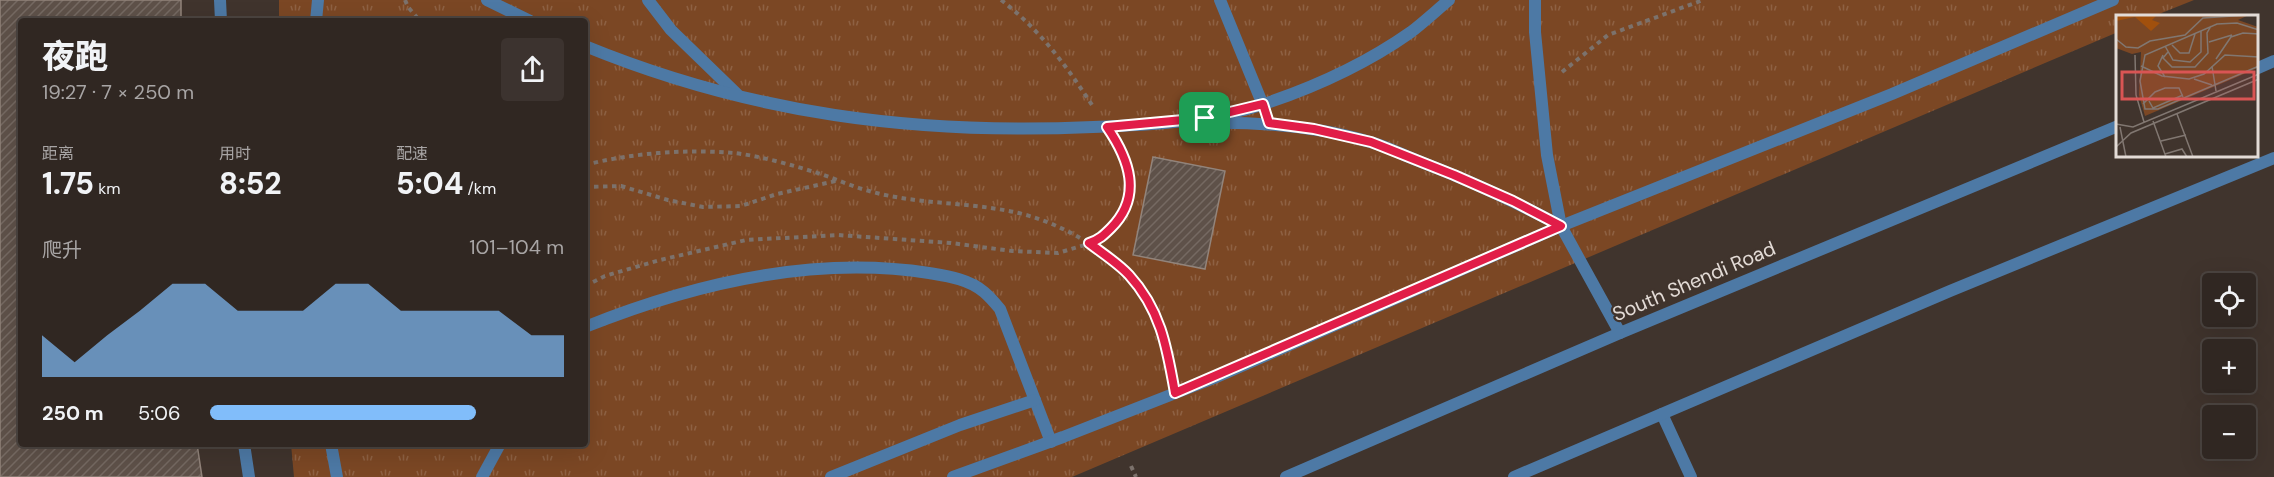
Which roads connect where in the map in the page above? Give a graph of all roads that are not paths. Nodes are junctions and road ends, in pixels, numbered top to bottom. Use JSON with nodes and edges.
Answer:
{"nodes":[{"id":1,"x":220,"y":0,"type":"edge"},
{"id":2,"x":318,"y":0,"type":"edge"},
{"id":3,"x":487,"y":0,"type":"edge"},
{"id":4,"x":648,"y":0,"type":"edge"},
{"id":5,"x":1220,"y":0,"type":"edge"},
{"id":6,"x":1449,"y":0,"type":"edge"},
{"id":7,"x":1534,"y":0,"type":"edge"},
{"id":8,"x":2113,"y":0,"type":"edge"},
{"id":9,"x":221,"y":18,"type":"edge"},
{"id":10,"x":316,"y":18,"type":"edge"},
{"id":11,"x":524,"y":18,"type":"edge"},
{"id":12,"x":588,"y":47,"type":"edge"},
{"id":13,"x":2274,"y":61,"type":"edge"},
{"id":14,"x":2259,"y":68,"type":"edge"},
{"id":15,"x":740,"y":97,"type":"junction"},
{"id":16,"x":1263,"y":104,"type":"junction"},
{"id":17,"x":1269,"y":123,"type":"junction"},
{"id":18,"x":1139,"y":125,"type":"junction"},
{"id":19,"x":2116,"y":127,"type":"edge"},
{"id":20,"x":2274,"y":158,"type":"edge"},
{"id":21,"x":1561,"y":226,"type":"junction"},
{"id":22,"x":588,"y":326,"type":"edge"},
{"id":23,"x":1620,"y":333,"type":"junction"},
{"id":24,"x":1035,"y":400,"type":"junction"},
{"id":25,"x":1662,"y":414,"type":"junction"},
{"id":26,"x":1051,"y":442,"type":"junction"},
{"id":27,"x":244,"y":447,"type":"edge"},
{"id":28,"x":332,"y":447,"type":"edge"},
{"id":29,"x":498,"y":447,"type":"edge"},
{"id":30,"x":249,"y":477,"type":"edge"},
{"id":31,"x":337,"y":477,"type":"edge"},
{"id":32,"x":482,"y":477,"type":"edge"},
{"id":33,"x":831,"y":477,"type":"edge"},
{"id":34,"x":953,"y":477,"type":"edge"},
{"id":35,"x":1286,"y":477,"type":"edge"},
{"id":36,"x":1514,"y":477,"type":"edge"},
{"id":37,"x":1691,"y":477,"type":"edge"}],
"edges":[{"from":1,"to":9,"type":"street"},
{"from":2,"to":10,"type":"street"},
{"from":3,"to":11,"type":"street"},
{"from":4,"to":15,"type":"street"},
{"from":5,"to":16,"type":"street"},
{"from":6,"to":16,"type":"street"},
{"from":7,"to":21,"type":"street"},
{"from":8,"to":21,"type":"street"},
{"from":12,"to":15,"type":"street"},
{"from":13,"to":14,"type":"street"},
{"from":15,"to":18,"type":"street"},
{"from":16,"to":17,"type":"street"},
{"from":16,"to":18,"type":"street"},
{"from":17,"to":18,"type":"street"},
{"from":17,"to":21,"type":"street"},
{"from":19,"to":23,"type":"street","name":"South Shendi Road"},
{"from":20,"to":25,"type":"street"},
{"from":21,"to":23,"type":"street"},
{"from":21,"to":26,"type":"street"},
{"from":22,"to":24,"type":"street"},
{"from":23,"to":35,"type":"street","name":"South Shendi Road"},
{"from":24,"to":26,"type":"street"},
{"from":24,"to":33,"type":"street"},
{"from":25,"to":36,"type":"street"},
{"from":25,"to":37,"type":"street"},
{"from":26,"to":34,"type":"street"},
{"from":27,"to":30,"type":"street"},
{"from":28,"to":31,"type":"street"},
{"from":29,"to":32,"type":"street"}]}
